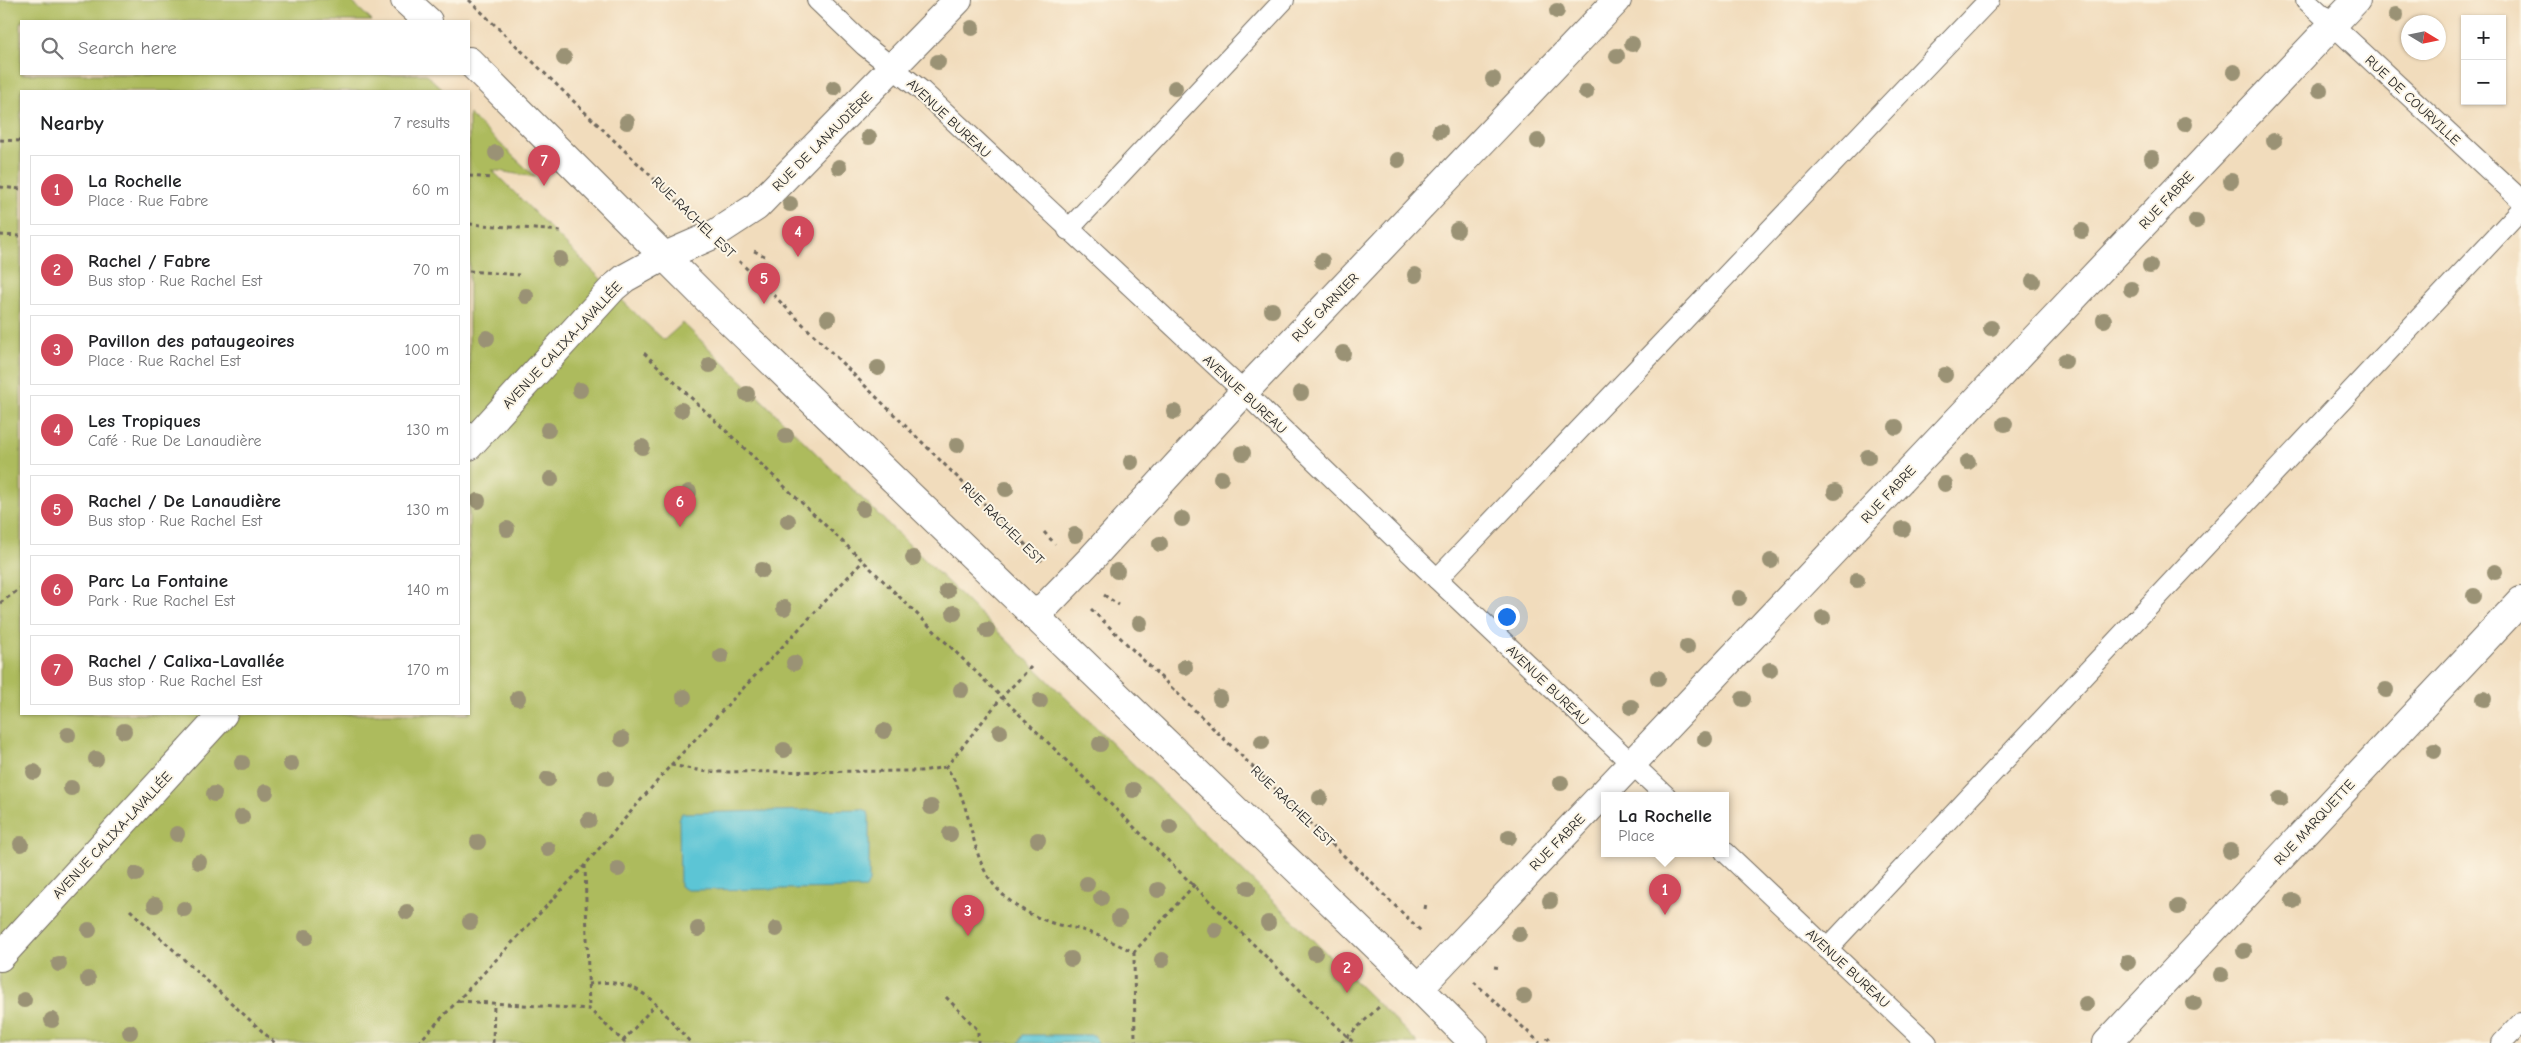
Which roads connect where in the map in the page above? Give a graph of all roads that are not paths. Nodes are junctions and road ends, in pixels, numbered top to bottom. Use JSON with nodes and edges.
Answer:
{"nodes":[{"id":1,"x":817,"y":0,"type":"edge"},
{"id":2,"x":958,"y":0,"type":"edge"},
{"id":3,"x":1284,"y":0,"type":"edge"},
{"id":4,"x":1617,"y":0,"type":"edge"},
{"id":5,"x":1990,"y":0,"type":"edge"},
{"id":6,"x":2306,"y":0,"type":"edge"},
{"id":7,"x":2356,"y":0,"type":"edge"},
{"id":8,"x":2332,"y":26,"type":"junction"},
{"id":9,"x":470,"y":62,"type":"edge"},
{"id":10,"x":894,"y":68,"type":"junction"},
{"id":11,"x":2521,"y":200,"type":"edge"},
{"id":12,"x":2521,"y":210,"type":"edge"},
{"id":13,"x":1068,"y":230,"type":"junction"},
{"id":14,"x":665,"y":256,"type":"junction"},
{"id":15,"x":1244,"y":392,"type":"junction"},
{"id":16,"x":470,"y":445,"type":"edge"},
{"id":17,"x":1437,"y":579,"type":"junction"},
{"id":18,"x":2521,"y":601,"type":"edge"},
{"id":19,"x":1035,"y":617,"type":"junction"},
{"id":20,"x":222,"y":715,"type":"edge"},
{"id":21,"x":1632,"y":764,"type":"junction"},
{"id":22,"x":1605,"y":792,"type":"edge"},
{"id":23,"x":1662,"y":792,"type":"edge"},
{"id":24,"x":1601,"y":797,"type":"edge"},
{"id":25,"x":1729,"y":856,"type":"edge"},
{"id":26,"x":1827,"y":949,"type":"junction"},
{"id":27,"x":0,"y":957,"type":"edge"},
{"id":28,"x":1419,"y":988,"type":"junction"},
{"id":29,"x":2521,"y":1023,"type":"edge"},
{"id":30,"x":1474,"y":1043,"type":"edge"},
{"id":31,"x":1927,"y":1043,"type":"edge"},
{"id":32,"x":2107,"y":1043,"type":"edge"},
{"id":33,"x":2502,"y":1043,"type":"edge"}],
"edges":[{"from":1,"to":10,"type":"lane","name":"AVENUE BUREAU"},
{"from":2,"to":10,"type":"street","name":"RUE DE LANAUDIÈRE"},
{"from":3,"to":13,"type":"lane"},
{"from":4,"to":15,"type":"street","name":"RUE GARNIER"},
{"from":5,"to":17,"type":"lane"},
{"from":6,"to":8,"type":"lane","name":"RUE DE COURVILLE"},
{"from":7,"to":8,"type":"street","name":"RUE FABRE"},
{"from":8,"to":11,"type":"lane","name":"RUE DE COURVILLE"},
{"from":8,"to":21,"type":"street","name":"RUE FABRE"},
{"from":9,"to":14,"type":"street"},
{"from":10,"to":13,"type":"lane","name":"AVENUE BUREAU"},
{"from":10,"to":14,"type":"street","name":"RUE DE LANAUDIÈRE"},
{"from":12,"to":26,"type":"lane"},
{"from":13,"to":15,"type":"lane","name":"AVENUE BUREAU"},
{"from":14,"to":16,"type":"street","name":"AVENUE CALIXA-LAVALLÉE"},
{"from":14,"to":19,"type":"street"},
{"from":15,"to":17,"type":"lane","name":"AVENUE BUREAU"},
{"from":15,"to":19,"type":"street","name":"RUE GARNIER"},
{"from":17,"to":21,"type":"lane","name":"AVENUE BUREAU"},
{"from":18,"to":32,"type":"street","name":"RUE MARQUETTE"},
{"from":19,"to":28,"type":"street"},
{"from":20,"to":27,"type":"street","name":"AVENUE CALIXA-LAVALLÉE"},
{"from":21,"to":22,"type":"street","name":"RUE FABRE"},
{"from":21,"to":23,"type":"lane","name":"AVENUE BUREAU"},
{"from":24,"to":28,"type":"street","name":"RUE FABRE"},
{"from":25,"to":26,"type":"lane","name":"AVENUE BUREAU"},
{"from":26,"to":31,"type":"lane","name":"AVENUE BUREAU"},
{"from":28,"to":30,"type":"street"},
{"from":29,"to":33,"type":"lane"}]}
